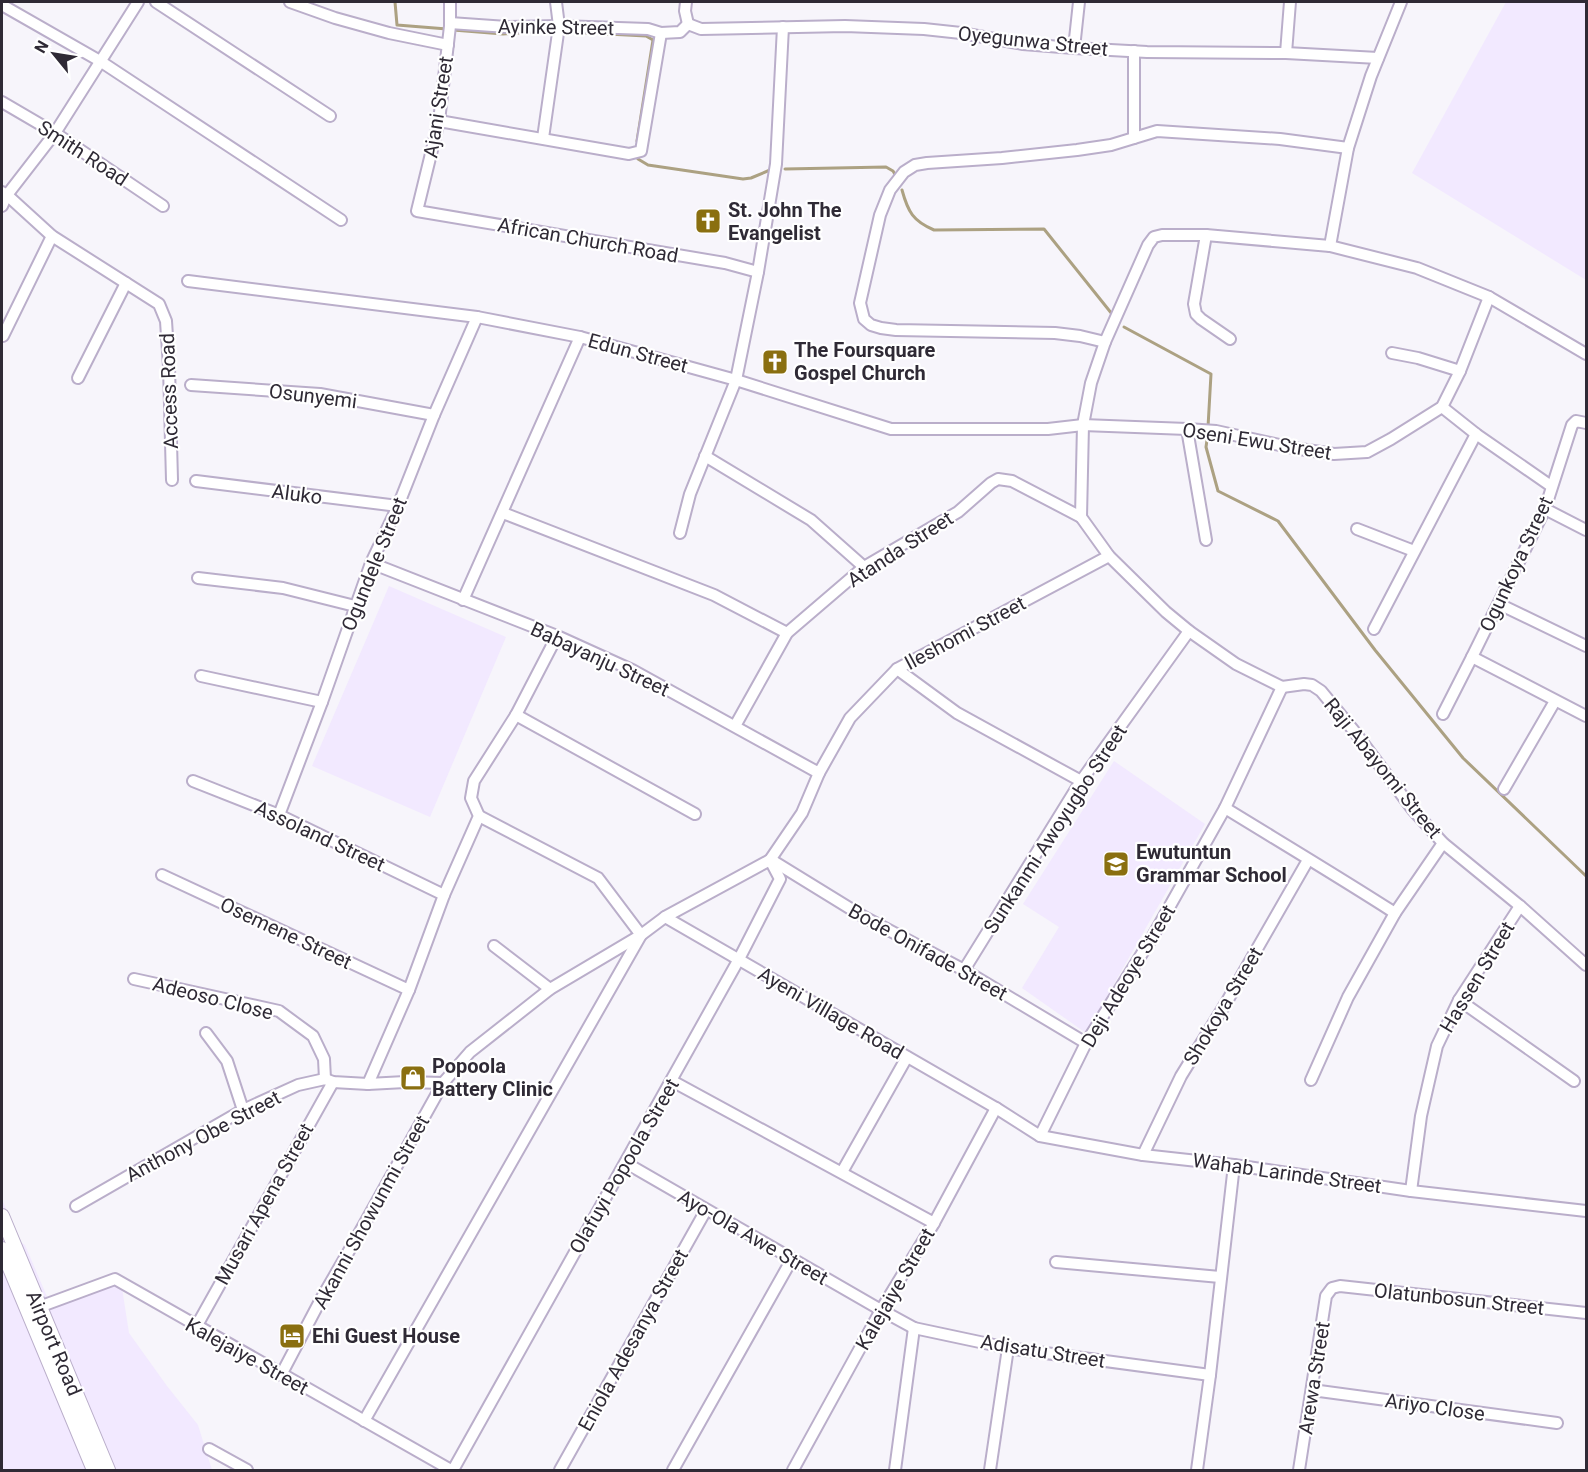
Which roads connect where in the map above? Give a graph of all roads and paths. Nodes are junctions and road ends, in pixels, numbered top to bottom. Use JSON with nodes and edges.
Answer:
{"nodes":[{"id":1,"x":138,"y":2,"type":"edge"},
{"id":2,"x":156,"y":2,"type":"edge"},
{"id":3,"x":290,"y":2,"type":"edge"},
{"id":4,"x":450,"y":2,"type":"edge"},
{"id":5,"x":556,"y":2,"type":"edge"},
{"id":6,"x":686,"y":2,"type":"edge"},
{"id":7,"x":1079,"y":2,"type":"edge"},
{"id":8,"x":1290,"y":2,"type":"edge"},
{"id":9,"x":1401,"y":2,"type":"edge"},
{"id":10,"x":2,"y":5,"type":"edge"},
{"id":11,"x":688,"y":24,"type":"junction"},
{"id":12,"x":559,"y":26,"type":"junction"},
{"id":13,"x":783,"y":27,"type":"junction"},
{"id":14,"x":449,"y":32,"type":"junction"},
{"id":15,"x":661,"y":33,"type":"junction"},
{"id":16,"x":1074,"y":48,"type":"junction"},
{"id":17,"x":1134,"y":51,"type":"junction"},
{"id":18,"x":1286,"y":53,"type":"junction"},
{"id":19,"x":1378,"y":58,"type":"junction"},
{"id":20,"x":100,"y":61,"type":"junction"},
{"id":21,"x":2,"y":102,"type":"edge"},
{"id":22,"x":330,"y":116,"type":"dead end"},
{"id":23,"x":439,"y":122,"type":"junction"},
{"id":24,"x":55,"y":133,"type":"junction"},
{"id":25,"x":543,"y":138,"type":"junction"},
{"id":26,"x":1134,"y":138,"type":"junction"},
{"id":27,"x":1348,"y":148,"type":"junction"},
{"id":28,"x":4,"y":194,"type":"edge"},
{"id":29,"x":2,"y":206,"type":"edge"},
{"id":30,"x":163,"y":206,"type":"dead end"},
{"id":31,"x":417,"y":211,"type":"joint"},
{"id":32,"x":341,"y":220,"type":"dead end"},
{"id":33,"x":1206,"y":235,"type":"junction"},
{"id":34,"x":52,"y":236,"type":"junction"},
{"id":35,"x":1330,"y":246,"type":"junction"},
{"id":36,"x":758,"y":272,"type":"junction"},
{"id":37,"x":188,"y":281,"type":"dead end"},
{"id":38,"x":126,"y":283,"type":"junction"},
{"id":39,"x":1489,"y":297,"type":"junction"},
{"id":40,"x":477,"y":317,"type":"junction"},
{"id":41,"x":3,"y":336,"type":"dead end"},
{"id":42,"x":580,"y":337,"type":"junction"},
{"id":43,"x":1230,"y":339,"type":"dead end"},
{"id":44,"x":1105,"y":342,"type":"junction"},
{"id":45,"x":1392,"y":353,"type":"dead end"},
{"id":46,"x":1587,"y":354,"type":"edge"},
{"id":47,"x":1460,"y":371,"type":"junction"},
{"id":48,"x":78,"y":378,"type":"dead end"},
{"id":49,"x":736,"y":380,"type":"junction"},
{"id":50,"x":191,"y":385,"type":"dead end"},
{"id":51,"x":1442,"y":406,"type":"junction"},
{"id":52,"x":434,"y":415,"type":"junction"},
{"id":53,"x":1587,"y":423,"type":"edge"},
{"id":54,"x":1083,"y":425,"type":"junction"},
{"id":55,"x":1186,"y":429,"type":"junction"},
{"id":56,"x":1476,"y":434,"type":"junction"},
{"id":57,"x":705,"y":456,"type":"junction"},
{"id":58,"x":172,"y":480,"type":"dead end"},
{"id":59,"x":196,"y":481,"type":"dead end"},
{"id":60,"x":1551,"y":486,"type":"junction"},
{"id":61,"x":398,"y":506,"type":"junction"},
{"id":62,"x":1545,"y":509,"type":"junction"},
{"id":63,"x":503,"y":513,"type":"junction"},
{"id":64,"x":1082,"y":517,"type":"junction"},
{"id":65,"x":1357,"y":529,"type":"dead end"},
{"id":66,"x":1587,"y":530,"type":"edge"},
{"id":67,"x":680,"y":533,"type":"dead end"},
{"id":68,"x":1206,"y":540,"type":"dead end"},
{"id":69,"x":1414,"y":551,"type":"junction"},
{"id":70,"x":1109,"y":556,"type":"junction"},
{"id":71,"x":371,"y":563,"type":"junction"},
{"id":72,"x":864,"y":567,"type":"junction"},
{"id":73,"x":198,"y":578,"type":"dead end"},
{"id":74,"x":463,"y":600,"type":"junction"},
{"id":75,"x":1499,"y":604,"type":"junction"},
{"id":76,"x":355,"y":606,"type":"junction"},
{"id":77,"x":1374,"y":629,"type":"dead end"},
{"id":78,"x":1189,"y":632,"type":"junction"},
{"id":79,"x":787,"y":633,"type":"junction"},
{"id":80,"x":557,"y":636,"type":"junction"},
{"id":81,"x":1587,"y":646,"type":"edge"},
{"id":82,"x":1472,"y":657,"type":"junction"},
{"id":83,"x":897,"y":669,"type":"junction"},
{"id":84,"x":201,"y":676,"type":"dead end"},
{"id":85,"x":1282,"y":687,"type":"junction"},
{"id":86,"x":1556,"y":701,"type":"junction"},
{"id":87,"x":322,"y":702,"type":"junction"},
{"id":88,"x":1443,"y":714,"type":"dead end"},
{"id":89,"x":516,"y":715,"type":"junction"},
{"id":90,"x":1587,"y":716,"type":"edge"},
{"id":91,"x":735,"y":726,"type":"junction"},
{"id":92,"x":819,"y":773,"type":"junction"},
{"id":93,"x":193,"y":781,"type":"dead end"},
{"id":94,"x":1081,"y":781,"type":"junction"},
{"id":95,"x":1504,"y":789,"type":"dead end"},
{"id":96,"x":1226,"y":808,"type":"junction"},
{"id":97,"x":694,"y":814,"type":"dead end"},
{"id":98,"x":279,"y":815,"type":"junction"},
{"id":99,"x":479,"y":816,"type":"junction"},
{"id":100,"x":1443,"y":843,"type":"junction"},
{"id":101,"x":770,"y":860,"type":"junction"},
{"id":102,"x":1308,"y":860,"type":"junction"},
{"id":103,"x":162,"y":875,"type":"dead end"},
{"id":104,"x":444,"y":895,"type":"junction"},
{"id":105,"x":1520,"y":906,"type":"junction"},
{"id":106,"x":1395,"y":913,"type":"junction"},
{"id":107,"x":665,"y":917,"type":"junction"},
{"id":108,"x":641,"y":935,"type":"junction"},
{"id":109,"x":494,"y":946,"type":"dead end"},
{"id":110,"x":739,"y":959,"type":"junction"},
{"id":111,"x":1587,"y":966,"type":"edge"},
{"id":112,"x":964,"y":970,"type":"junction"},
{"id":113,"x":134,"y":979,"type":"dead end"},
{"id":114,"x":550,"y":989,"type":"junction"},
{"id":115,"x":409,"y":990,"type":"junction"},
{"id":116,"x":1459,"y":1000,"type":"junction"},
{"id":117,"x":206,"y":1033,"type":"dead end"},
{"id":118,"x":1086,"y":1044,"type":"junction"},
{"id":119,"x":907,"y":1057,"type":"junction"},
{"id":120,"x":329,"y":1080,"type":"junction"},
{"id":121,"x":1311,"y":1080,"type":"dead end"},
{"id":122,"x":672,"y":1081,"type":"junction"},
{"id":123,"x":1574,"y":1081,"type":"dead end"},
{"id":124,"x":443,"y":1083,"type":"junction"},
{"id":125,"x":368,"y":1084,"type":"junction"},
{"id":126,"x":996,"y":1108,"type":"junction"},
{"id":127,"x":243,"y":1110,"type":"junction"},
{"id":128,"x":1040,"y":1136,"type":"junction"},
{"id":129,"x":1143,"y":1155,"type":"junction"},
{"id":130,"x":626,"y":1163,"type":"junction"},
{"id":131,"x":1234,"y":1165,"type":"junction"},
{"id":132,"x":842,"y":1172,"type":"junction"},
{"id":133,"x":1412,"y":1191,"type":"junction"},
{"id":134,"x":76,"y":1206,"type":"dead end"},
{"id":135,"x":706,"y":1210,"type":"junction"},
{"id":136,"x":1587,"y":1211,"type":"edge"},
{"id":137,"x":2,"y":1216,"type":"edge"},
{"id":138,"x":934,"y":1223,"type":"junction"},
{"id":139,"x":2,"y":1249,"type":"edge"},
{"id":140,"x":792,"y":1259,"type":"junction"},
{"id":141,"x":1056,"y":1262,"type":"dead end"},
{"id":142,"x":1220,"y":1276,"type":"junction"},
{"id":143,"x":1332,"y":1288,"type":"joint"},
{"id":144,"x":39,"y":1307,"type":"junction"},
{"id":145,"x":881,"y":1310,"type":"junction"},
{"id":146,"x":1587,"y":1313,"type":"edge"},
{"id":147,"x":196,"y":1327,"type":"junction"},
{"id":148,"x":914,"y":1328,"type":"junction"},
{"id":149,"x":1008,"y":1348,"type":"junction"},
{"id":150,"x":281,"y":1375,"type":"junction"},
{"id":151,"x":1210,"y":1375,"type":"junction"},
{"id":152,"x":1312,"y":1390,"type":"junction"},
{"id":153,"x":364,"y":1420,"type":"junction"},
{"id":154,"x":1557,"y":1423,"type":"dead end"},
{"id":155,"x":209,"y":1449,"type":"dead end"},
{"id":156,"x":94,"y":1470,"type":"edge"},
{"id":157,"x":108,"y":1470,"type":"edge"},
{"id":158,"x":247,"y":1470,"type":"edge"},
{"id":159,"x":452,"y":1470,"type":"edge"},
{"id":160,"x":560,"y":1470,"type":"edge"},
{"id":161,"x":673,"y":1470,"type":"edge"},
{"id":162,"x":794,"y":1470,"type":"edge"},
{"id":163,"x":895,"y":1470,"type":"edge"},
{"id":164,"x":990,"y":1470,"type":"edge"},
{"id":165,"x":1197,"y":1470,"type":"edge"},
{"id":166,"x":1299,"y":1470,"type":"edge"}],
"edges":[{"from":1,"to":20,"type":"street"},
{"from":2,"to":22,"type":"street"},
{"from":3,"to":14,"type":"street","name":"Ayinke Street"},
{"from":4,"to":14,"type":"street","name":"Ajani Street"},
{"from":5,"to":12,"type":"street"},
{"from":6,"to":11,"type":"street"},
{"from":7,"to":16,"type":"street"},
{"from":8,"to":18,"type":"street"},
{"from":9,"to":19,"type":"street"},
{"from":10,"to":20,"type":"street"},
{"from":11,"to":13,"type":"street","name":"Oyegunwa Street"},
{"from":11,"to":15,"type":"street"},
{"from":12,"to":14,"type":"street","name":"Ayinke Street"},
{"from":12,"to":15,"type":"street","name":"Ayinke Street"},
{"from":12,"to":25,"type":"street"},
{"from":13,"to":16,"type":"street","name":"Oyegunwa Street"},
{"from":13,"to":36,"type":"street"},
{"from":14,"to":23,"type":"street","name":"Ajani Street"},
{"from":15,"to":25,"type":"street"},
{"from":16,"to":17,"type":"street","name":"Oyegunwa Street"},
{"from":17,"to":18,"type":"street","name":"Oyegunwa Street"},
{"from":17,"to":26,"type":"street"},
{"from":18,"to":19,"type":"street","name":"Oyegunwa Street"},
{"from":19,"to":27,"type":"street"},
{"from":20,"to":24,"type":"street"},
{"from":20,"to":32,"type":"street"},
{"from":21,"to":24,"type":"street","name":"Smith Road"},
{"from":23,"to":25,"type":"street"},
{"from":23,"to":31,"type":"street","name":"Ajani Street"},
{"from":24,"to":28,"type":"street"},
{"from":24,"to":30,"type":"street","name":"Smith Road"},
{"from":26,"to":27,"type":"street"},
{"from":26,"to":44,"type":"street"},
{"from":27,"to":35,"type":"street"},
{"from":28,"to":29,"type":"street"},
{"from":28,"to":34,"type":"street"},
{"from":31,"to":36,"type":"street","name":"African Church Road"},
{"from":33,"to":35,"type":"street"},
{"from":33,"to":43,"type":"street"},
{"from":33,"to":44,"type":"street"},
{"from":34,"to":38,"type":"street"},
{"from":34,"to":41,"type":"street"},
{"from":35,"to":39,"type":"street"},
{"from":36,"to":49,"type":"street"},
{"from":37,"to":40,"type":"street","name":"Edun Street"},
{"from":38,"to":48,"type":"street"},
{"from":38,"to":58,"type":"street","name":"Access Road"},
{"from":39,"to":46,"type":"street"},
{"from":39,"to":47,"type":"street","name":"Oseni Ewu Street"},
{"from":40,"to":42,"type":"street","name":"Edun Street"},
{"from":40,"to":52,"type":"street","name":"Ogundele Street"},
{"from":42,"to":49,"type":"street","name":"Edun Street"},
{"from":42,"to":63,"type":"street"},
{"from":44,"to":54,"type":"street"},
{"from":45,"to":47,"type":"street"},
{"from":47,"to":51,"type":"street","name":"Oseni Ewu Street"},
{"from":49,"to":54,"type":"street","name":"Edun Street"},
{"from":49,"to":57,"type":"street"},
{"from":50,"to":52,"type":"street","name":"Osunyemi"},
{"from":51,"to":55,"type":"street","name":"Oseni Ewu Street"},
{"from":51,"to":56,"type":"street"},
{"from":52,"to":61,"type":"street","name":"Ogundele Street"},
{"from":53,"to":60,"type":"street","name":"Ogunkoya Street"},
{"from":54,"to":55,"type":"street","name":"Oseni Ewu Street"},
{"from":54,"to":64,"type":"street"},
{"from":55,"to":68,"type":"street"},
{"from":56,"to":60,"type":"street"},
{"from":56,"to":69,"type":"street"},
{"from":57,"to":67,"type":"street"},
{"from":57,"to":72,"type":"street"},
{"from":59,"to":61,"type":"street","name":"Aluko"},
{"from":60,"to":62,"type":"street","name":"Ogunkoya Street"},
{"from":61,"to":71,"type":"street","name":"Ogundele Street"},
{"from":62,"to":66,"type":"street"},
{"from":62,"to":75,"type":"street","name":"Ogunkoya Street"},
{"from":63,"to":74,"type":"street"},
{"from":63,"to":79,"type":"street"},
{"from":64,"to":70,"type":"street"},
{"from":64,"to":72,"type":"street","name":"Atanda Street"},
{"from":65,"to":69,"type":"street"},
{"from":69,"to":77,"type":"street"},
{"from":70,"to":78,"type":"street"},
{"from":70,"to":83,"type":"street","name":"Ileshomi Street"},
{"from":71,"to":74,"type":"street","name":"Babayanju Street"},
{"from":71,"to":76,"type":"street","name":"Ogundele Street"},
{"from":72,"to":79,"type":"street","name":"Atanda Street"},
{"from":73,"to":76,"type":"street"},
{"from":74,"to":80,"type":"street","name":"Babayanju Street"},
{"from":75,"to":81,"type":"street"},
{"from":75,"to":82,"type":"street","name":"Ogunkoya Street"},
{"from":76,"to":87,"type":"street","name":"Ogundele Street"},
{"from":78,"to":85,"type":"street"},
{"from":78,"to":94,"type":"street","name":"Sunkanmi Awoyugbo Street"},
{"from":79,"to":91,"type":"street","name":"Atanda Street"},
{"from":80,"to":89,"type":"street"},
{"from":80,"to":91,"type":"street","name":"Babayanju Street"},
{"from":82,"to":86,"type":"street"},
{"from":82,"to":88,"type":"street","name":"Ogunkoya Street"},
{"from":83,"to":92,"type":"street","name":"Ileshomi Street"},
{"from":83,"to":94,"type":"street"},
{"from":84,"to":87,"type":"street"},
{"from":85,"to":96,"type":"street","name":"Deji Adeoye Street"},
{"from":85,"to":100,"type":"street","name":"Raji Abayomi Street"},
{"from":86,"to":90,"type":"street"},
{"from":86,"to":95,"type":"street"},
{"from":87,"to":98,"type":"street","name":"Ogundele Street"},
{"from":89,"to":97,"type":"street"},
{"from":89,"to":99,"type":"street"},
{"from":91,"to":92,"type":"street","name":"Babayanju Street"},
{"from":92,"to":101,"type":"street","name":"Ileshomi Street"},
{"from":93,"to":98,"type":"street","name":"Assoland Street"},
{"from":94,"to":112,"type":"street","name":"Sunkanmi Awoyugbo Street"},
{"from":96,"to":102,"type":"street"},
{"from":96,"to":118,"type":"street","name":"Deji Adeoye Street"},
{"from":98,"to":104,"type":"street","name":"Assoland Street"},
{"from":99,"to":104,"type":"street"},
{"from":99,"to":108,"type":"street"},
{"from":100,"to":105,"type":"street","name":"Raji Abayomi Street"},
{"from":100,"to":106,"type":"street"},
{"from":101,"to":107,"type":"street","name":"Akanni Showunmi Street"},
{"from":101,"to":110,"type":"street","name":"Olafuyi Popoola Street"},
{"from":101,"to":112,"type":"street","name":"Bode Onifade Street"},
{"from":102,"to":106,"type":"street"},
{"from":102,"to":129,"type":"street","name":"Shokoya Street"},
{"from":103,"to":115,"type":"street","name":"Osemene Street"},
{"from":104,"to":115,"type":"street"},
{"from":105,"to":111,"type":"street","name":"Raji Abayomi Street"},
{"from":105,"to":116,"type":"street","name":"Hassen Street"},
{"from":106,"to":121,"type":"street"},
{"from":107,"to":108,"type":"street","name":"Akanni Showunmi Street"},
{"from":107,"to":110,"type":"street","name":"Ayeni Village Road"},
{"from":108,"to":114,"type":"street","name":"Akanni Showunmi Street"},
{"from":108,"to":153,"type":"street"},
{"from":109,"to":114,"type":"street"},
{"from":110,"to":119,"type":"street","name":"Ayeni Village Road"},
{"from":110,"to":122,"type":"street","name":"Olafuyi Popoola Street"},
{"from":112,"to":118,"type":"street","name":"Bode Onifade Street"},
{"from":113,"to":120,"type":"street","name":"Adeoso Close"},
{"from":114,"to":124,"type":"street","name":"Akanni Showunmi Street"},
{"from":115,"to":125,"type":"street"},
{"from":116,"to":123,"type":"street"},
{"from":116,"to":133,"type":"street","name":"Hassen Street"},
{"from":117,"to":127,"type":"street"},
{"from":118,"to":128,"type":"street","name":"Deji Adeoye Street"},
{"from":119,"to":126,"type":"street","name":"Ayeni Village Road"},
{"from":119,"to":132,"type":"street"},
{"from":120,"to":125,"type":"street","name":"Anthony Obe Street"},
{"from":120,"to":127,"type":"street","name":"Anthony Obe Street"},
{"from":120,"to":147,"type":"street","name":"Musari Apena Street"},
{"from":122,"to":130,"type":"street","name":"Olafuyi Popoola Street"},
{"from":122,"to":132,"type":"street"},
{"from":124,"to":125,"type":"street","name":"Anthony Obe Street"},
{"from":124,"to":150,"type":"street","name":"Akanni Showunmi Street"},
{"from":126,"to":128,"type":"street","name":"Wahab Larinde Street"},
{"from":126,"to":138,"type":"street","name":"Kalejaiye Street"},
{"from":127,"to":134,"type":"street","name":"Anthony Obe Street"},
{"from":128,"to":129,"type":"street","name":"Wahab Larinde Street"},
{"from":129,"to":131,"type":"street","name":"Wahab Larinde Street"},
{"from":130,"to":135,"type":"street","name":"Ayo-Ola Awe Street"},
{"from":130,"to":159,"type":"street","name":"Olafuyi Popoola Street"},
{"from":131,"to":133,"type":"street","name":"Wahab Larinde Street"},
{"from":131,"to":142,"type":"street"},
{"from":132,"to":138,"type":"street"},
{"from":133,"to":136,"type":"street","name":"Wahab Larinde Street"},
{"from":135,"to":140,"type":"street","name":"Ayo-Ola Awe Street"},
{"from":135,"to":160,"type":"street","name":"Eniola Adesanya Street"},
{"from":137,"to":144,"type":"main road","name":"Airport Road"},
{"from":138,"to":145,"type":"street","name":"Kalejaiye Street"},
{"from":139,"to":156,"type":"main road","name":"Airport Road"},
{"from":140,"to":145,"type":"street","name":"Ayo-Ola Awe Street"},
{"from":140,"to":161,"type":"street"},
{"from":141,"to":142,"type":"street"},
{"from":142,"to":151,"type":"street"},
{"from":143,"to":146,"type":"street","name":"Olatunbosun Street"},
{"from":143,"to":152,"type":"street","name":"Arewa Street"},
{"from":144,"to":147,"type":"street","name":"Kalejaiye Street"},
{"from":144,"to":157,"type":"main road","name":"Airport Road"},
{"from":145,"to":148,"type":"street","name":"Adisatu Street"},
{"from":145,"to":162,"type":"street","name":"Kalejaiye Street"},
{"from":147,"to":150,"type":"street","name":"Kalejaiye Street"},
{"from":148,"to":149,"type":"street","name":"Adisatu Street"},
{"from":148,"to":163,"type":"street"},
{"from":149,"to":151,"type":"street","name":"Adisatu Street"},
{"from":149,"to":164,"type":"street"},
{"from":150,"to":153,"type":"street","name":"Kalejaiye Street"},
{"from":151,"to":165,"type":"street"},
{"from":152,"to":154,"type":"street","name":"Ariyo Close"},
{"from":152,"to":166,"type":"street","name":"Arewa Street"},
{"from":153,"to":159,"type":"street","name":"Kalejaiye Street"},
{"from":155,"to":158,"type":"street"}]}
